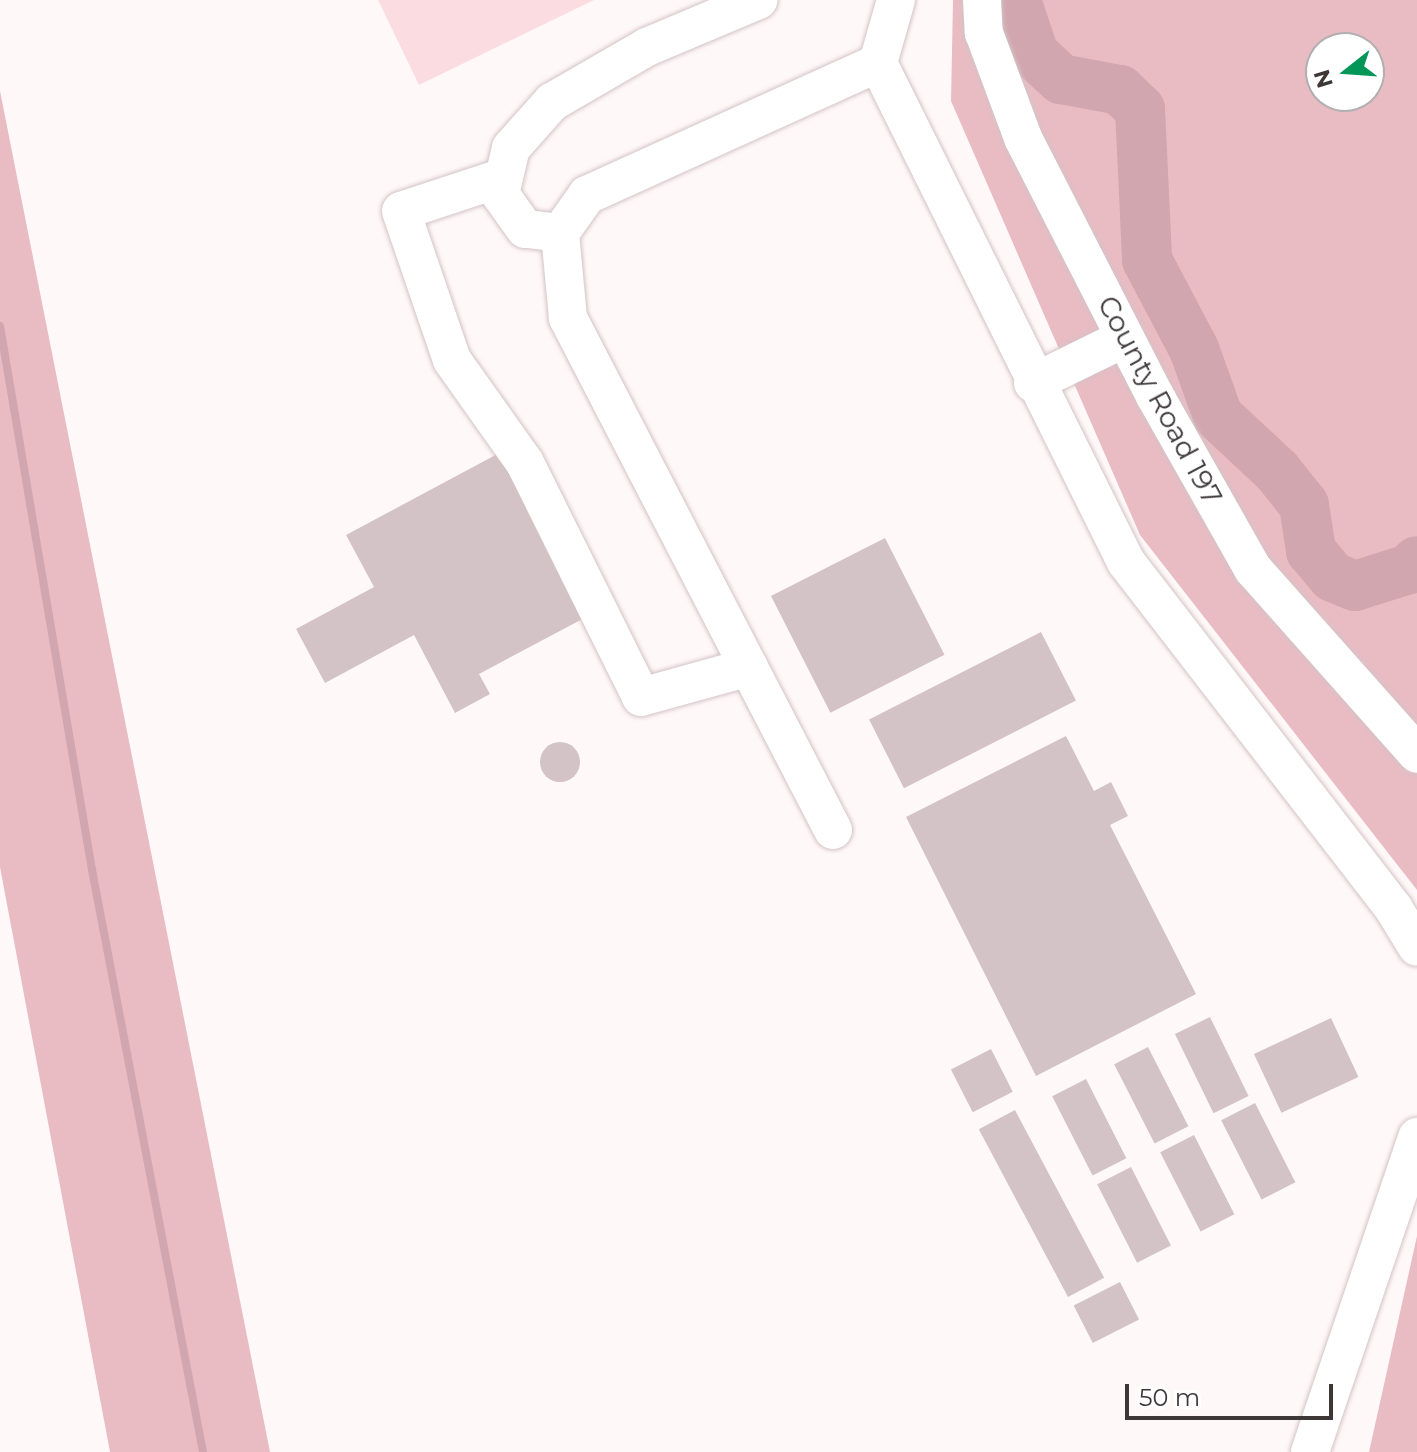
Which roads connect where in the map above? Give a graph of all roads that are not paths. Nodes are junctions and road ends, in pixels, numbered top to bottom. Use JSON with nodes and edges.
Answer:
{"nodes":[{"id":1,"x":758,"y":0,"type":"edge"},
{"id":2,"x":896,"y":0,"type":"edge"},
{"id":3,"x":982,"y":0,"type":"edge"},
{"id":4,"x":878,"y":63,"type":"junction"},
{"id":5,"x":504,"y":177,"type":"junction"},
{"id":6,"x":560,"y":233,"type":"junction"},
{"id":7,"x":1125,"y":338,"type":"junction"},
{"id":8,"x":1033,"y":383,"type":"junction"},
{"id":9,"x":749,"y":667,"type":"junction"},
{"id":10,"x":1417,"y":754,"type":"edge"},
{"id":11,"x":833,"y":830,"type":"dead end"},
{"id":12,"x":1417,"y":947,"type":"edge"},
{"id":13,"x":1417,"y":1137,"type":"edge"},
{"id":14,"x":1310,"y":1452,"type":"edge"}],
"edges":[{"from":1,"to":5,"type":"street"},
{"from":2,"to":4,"type":"street"},
{"from":3,"to":7,"type":"street","name":"County Road 197"},
{"from":4,"to":6,"type":"street"},
{"from":4,"to":8,"type":"street"},
{"from":5,"to":6,"type":"street"},
{"from":5,"to":9,"type":"street"},
{"from":6,"to":9,"type":"street"},
{"from":7,"to":8,"type":"street"},
{"from":7,"to":10,"type":"street","name":"County Road 197"},
{"from":8,"to":12,"type":"street"},
{"from":9,"to":11,"type":"street"},
{"from":13,"to":14,"type":"street"}]}
